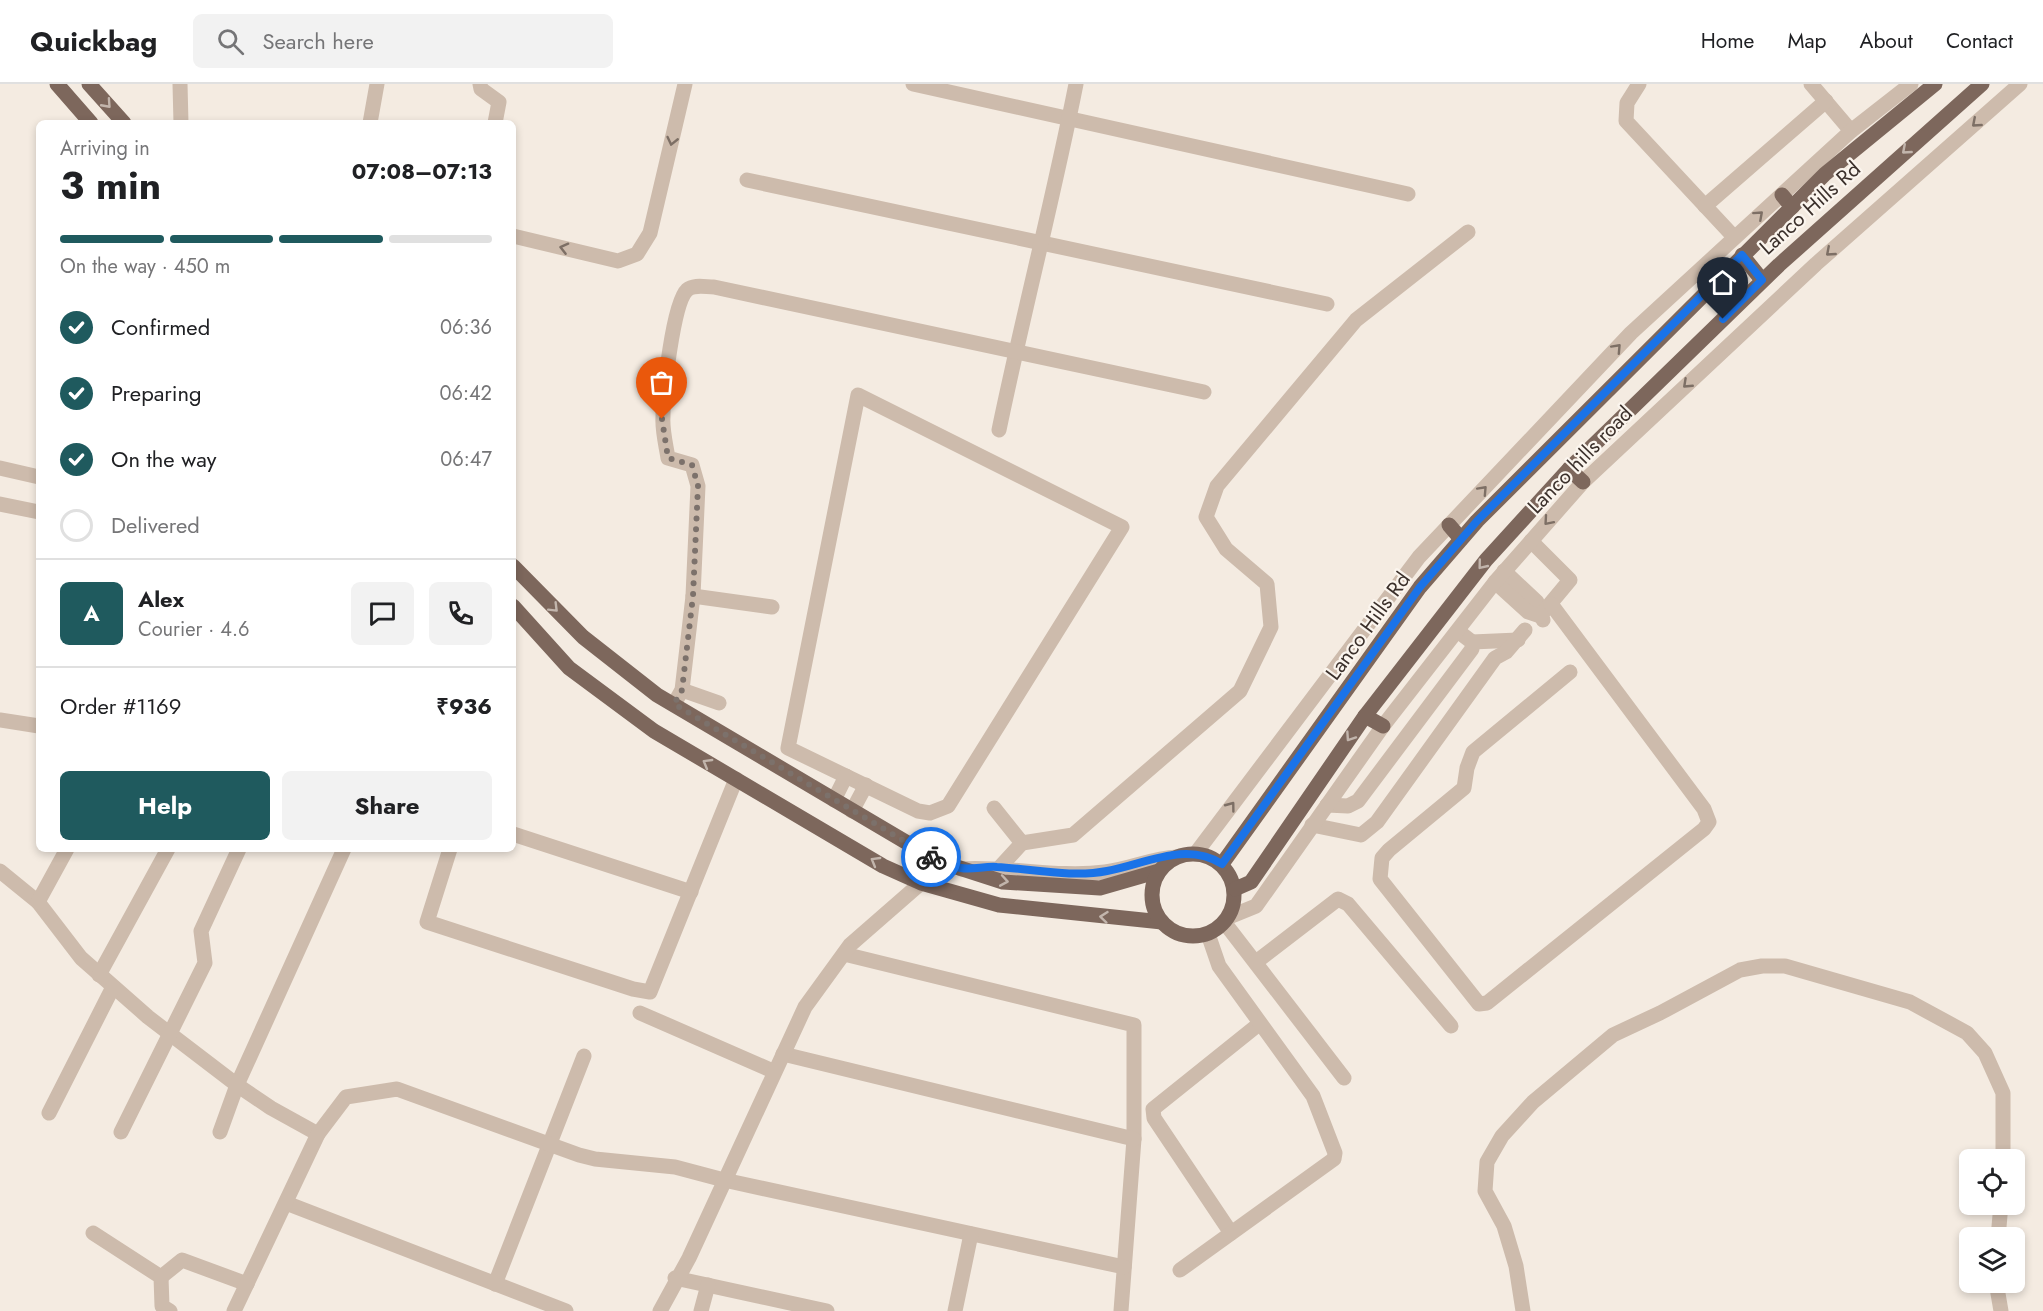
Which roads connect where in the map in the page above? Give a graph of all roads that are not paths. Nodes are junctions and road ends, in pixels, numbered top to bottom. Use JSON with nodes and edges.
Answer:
{"nodes":[{"id":1,"x":57,"y":84,"type":"edge"},
{"id":2,"x":89,"y":84,"type":"edge"},
{"id":3,"x":180,"y":84,"type":"edge"},
{"id":4,"x":377,"y":84,"type":"edge"},
{"id":5,"x":480,"y":84,"type":"edge"},
{"id":6,"x":685,"y":84,"type":"edge"},
{"id":7,"x":913,"y":84,"type":"edge"},
{"id":8,"x":1076,"y":84,"type":"edge"},
{"id":9,"x":1811,"y":84,"type":"edge"},
{"id":10,"x":1911,"y":84,"type":"edge"},
{"id":11,"x":1935,"y":84,"type":"edge"},
{"id":12,"x":1982,"y":84,"type":"edge"},
{"id":13,"x":2020,"y":84,"type":"edge"},
{"id":14,"x":1634,"y":86,"type":"edge"},
{"id":15,"x":1826,"y":101,"type":"junction"},
{"id":16,"x":87,"y":120,"type":"edge"},
{"id":17,"x":121,"y":120,"type":"edge"},
{"id":18,"x":182,"y":120,"type":"edge"},
{"id":19,"x":371,"y":120,"type":"edge"},
{"id":20,"x":496,"y":120,"type":"edge"},
{"id":21,"x":1069,"y":120,"type":"junction"},
{"id":22,"x":1851,"y":131,"type":"junction"},
{"id":23,"x":747,"y":180,"type":"dead end"},
{"id":24,"x":1408,"y":194,"type":"dead end"},
{"id":25,"x":1787,"y":201,"type":"junction"},
{"id":26,"x":1705,"y":206,"type":"junction"},
{"id":27,"x":1468,"y":232,"type":"dead end"},
{"id":28,"x":516,"y":237,"type":"edge"},
{"id":29,"x":1734,"y":237,"type":"junction"},
{"id":30,"x":1043,"y":244,"type":"junction"},
{"id":31,"x":1742,"y":255,"type":"junction"},
{"id":32,"x":1762,"y":280,"type":"junction"},
{"id":33,"x":1327,"y":304,"type":"dead end"},
{"id":34,"x":1016,"y":350,"type":"junction"},
{"id":35,"x":1204,"y":392,"type":"dead end"},
{"id":36,"x":999,"y":430,"type":"dead end"},
{"id":37,"x":0,"y":468,"type":"edge"},
{"id":38,"x":1569,"y":469,"type":"junction"},
{"id":39,"x":36,"y":476,"type":"edge"},
{"id":40,"x":1583,"y":482,"type":"junction"},
{"id":41,"x":0,"y":504,"type":"edge"},
{"id":42,"x":36,"y":511,"type":"edge"},
{"id":43,"x":1449,"y":525,"type":"junction"},
{"id":44,"x":1461,"y":539,"type":"junction"},
{"id":45,"x":1531,"y":541,"type":"junction"},
{"id":46,"x":516,"y":569,"type":"edge"},
{"id":47,"x":1500,"y":577,"type":"junction"},
{"id":48,"x":693,"y":596,"type":"junction"},
{"id":49,"x":772,"y":607,"type":"dead end"},
{"id":50,"x":516,"y":609,"type":"edge"},
{"id":51,"x":1545,"y":613,"type":"junction"},
{"id":52,"x":1459,"y":632,"type":"junction"},
{"id":53,"x":1472,"y":642,"type":"junction"},
{"id":54,"x":1570,"y":672,"type":"dead end"},
{"id":55,"x":682,"y":690,"type":"junction"},
{"id":56,"x":719,"y":703,"type":"dead end"},
{"id":57,"x":674,"y":704,"type":"junction"},
{"id":58,"x":1365,"y":716,"type":"junction"},
{"id":59,"x":0,"y":720,"type":"edge"},
{"id":60,"x":36,"y":726,"type":"edge"},
{"id":61,"x":1383,"y":726,"type":"junction"},
{"id":62,"x":846,"y":776,"type":"junction"},
{"id":63,"x":736,"y":779,"type":"junction"},
{"id":64,"x":866,"y":785,"type":"junction"},
{"id":65,"x":834,"y":800,"type":"junction"},
{"id":66,"x":1327,"y":805,"type":"junction"},
{"id":67,"x":994,"y":808,"type":"dead end"},
{"id":68,"x":852,"y":811,"type":"junction"},
{"id":69,"x":1312,"y":825,"type":"junction"},
{"id":70,"x":516,"y":835,"type":"edge"},
{"id":71,"x":1022,"y":843,"type":"junction"},
{"id":72,"x":65,"y":852,"type":"edge"},
{"id":73,"x":166,"y":852,"type":"edge"},
{"id":74,"x":238,"y":852,"type":"edge"},
{"id":75,"x":343,"y":852,"type":"edge"},
{"id":76,"x":449,"y":852,"type":"edge"},
{"id":77,"x":1196,"y":853,"type":"junction"},
{"id":78,"x":1177,"y":856,"type":"junction"},
{"id":79,"x":1222,"y":864,"type":"junction"},
{"id":80,"x":1000,"y":867,"type":"junction"},
{"id":81,"x":962,"y":869,"type":"junction"},
{"id":82,"x":0,"y":871,"type":"edge"},
{"id":83,"x":1159,"y":872,"type":"junction"},
{"id":84,"x":921,"y":883,"type":"junction"},
{"id":85,"x":1235,"y":889,"type":"junction"},
{"id":86,"x":691,"y":892,"type":"junction"},
{"id":87,"x":38,"y":902,"type":"junction"},
{"id":88,"x":1226,"y":920,"type":"junction"},
{"id":89,"x":1162,"y":922,"type":"junction"},
{"id":90,"x":1208,"y":934,"type":"junction"},
{"id":91,"x":844,"y":954,"type":"junction"},
{"id":92,"x":1256,"y":962,"type":"junction"},
{"id":93,"x":99,"y":975,"type":"junction"},
{"id":94,"x":112,"y":987,"type":"junction"},
{"id":95,"x":640,"y":1013,"type":"dead end"},
{"id":96,"x":1259,"y":1024,"type":"junction"},
{"id":97,"x":1451,"y":1026,"type":"dead end"},
{"id":98,"x":171,"y":1034,"type":"junction"},
{"id":99,"x":783,"y":1054,"type":"junction"},
{"id":100,"x":584,"y":1056,"type":"dead end"},
{"id":101,"x":773,"y":1071,"type":"junction"},
{"id":102,"x":1344,"y":1078,"type":"dead end"},
{"id":103,"x":237,"y":1084,"type":"junction"},
{"id":104,"x":49,"y":1113,"type":"dead end"},
{"id":105,"x":121,"y":1132,"type":"dead end"},
{"id":106,"x":220,"y":1132,"type":"dead end"},
{"id":107,"x":318,"y":1134,"type":"junction"},
{"id":108,"x":1134,"y":1139,"type":"junction"},
{"id":109,"x":548,"y":1145,"type":"junction"},
{"id":110,"x":2003,"y":1149,"type":"edge"},
{"id":111,"x":724,"y":1180,"type":"junction"},
{"id":112,"x":286,"y":1203,"type":"junction"},
{"id":113,"x":93,"y":1233,"type":"dead end"},
{"id":114,"x":1232,"y":1233,"type":"junction"},
{"id":115,"x":971,"y":1234,"type":"junction"},
{"id":116,"x":1124,"y":1267,"type":"junction"},
{"id":117,"x":1180,"y":1270,"type":"dead end"},
{"id":118,"x":161,"y":1277,"type":"junction"},
{"id":119,"x":675,"y":1278,"type":"junction"},
{"id":120,"x":247,"y":1284,"type":"junction"},
{"id":121,"x":495,"y":1284,"type":"junction"},
{"id":122,"x":708,"y":1285,"type":"junction"},
{"id":123,"x":1998,"y":1293,"type":"edge"},
{"id":124,"x":170,"y":1311,"type":"edge"},
{"id":125,"x":234,"y":1311,"type":"edge"},
{"id":126,"x":566,"y":1311,"type":"edge"},
{"id":127,"x":660,"y":1311,"type":"edge"},
{"id":128,"x":701,"y":1311,"type":"edge"},
{"id":129,"x":827,"y":1311,"type":"edge"},
{"id":130,"x":955,"y":1311,"type":"edge"},
{"id":131,"x":1121,"y":1311,"type":"edge"},
{"id":132,"x":1523,"y":1311,"type":"edge"},
{"id":133,"x":2001,"y":1311,"type":"edge"}],
"edges":[{"from":1,"to":16,"type":"main road"},
{"from":2,"to":17,"type":"main road","one_way":true},
{"from":3,"to":18,"type":"street"},
{"from":4,"to":19,"type":"street"},
{"from":5,"to":20,"type":"street"},
{"from":6,"to":28,"type":"street","one_way":true},
{"from":7,"to":21,"type":"street"},
{"from":8,"to":21,"type":"street"},
{"from":9,"to":15,"type":"street"},
{"from":10,"to":22,"type":"street"},
{"from":11,"to":25,"type":"main road","name":"Lanco Hills Rd"},
{"from":12,"to":32,"type":"main road","name":"Lanco Hills Rd","one_way":true},
{"from":13,"to":40,"type":"street","name":"Lanco hills road","one_way":true},
{"from":14,"to":26,"type":"street"},
{"from":15,"to":22,"type":"street"},
{"from":15,"to":26,"type":"street"},
{"from":21,"to":24,"type":"street"},
{"from":21,"to":30,"type":"street"},
{"from":22,"to":25,"type":"street"},
{"from":23,"to":30,"type":"street"},
{"from":29,"to":25,"type":"street","one_way":true},
{"from":25,"to":31,"type":"main road","name":"Lanco Hills Rd"},
{"from":26,"to":29,"type":"street"},
{"from":27,"to":71,"type":"street"},
{"from":43,"to":29,"type":"street","one_way":true},
{"from":30,"to":33,"type":"street"},
{"from":30,"to":34,"type":"street"},
{"from":31,"to":32,"type":"main road"},
{"from":31,"to":44,"type":"main road","name":"Lanco Hills Rd"},
{"from":32,"to":38,"type":"main road","name":"Lanco Hills Rd"},
{"from":34,"to":35,"type":"street"},
{"from":34,"to":36,"type":"street"},
{"from":34,"to":48,"type":"street"},
{"from":37,"to":39,"type":"street"},
{"from":38,"to":40,"type":"main road"},
{"from":38,"to":58,"type":"main road","name":"Lanco Hills Rd","one_way":true},
{"from":40,"to":45,"type":"street","name":"Lanco hills road","one_way":true},
{"from":41,"to":42,"type":"street"},
{"from":43,"to":44,"type":"main road"},
{"from":77,"to":43,"type":"street","one_way":true},
{"from":44,"to":79,"type":"main road","name":"Lanco Hills Rd"},
{"from":45,"to":47,"type":"street","name":"Lanco hills road"},
{"from":45,"to":51,"type":"street"},
{"from":46,"to":57,"type":"main road","one_way":true},
{"from":47,"to":51,"type":"street"},
{"from":47,"to":52,"type":"street","name":"Lanco hills road"},
{"from":48,"to":49,"type":"street"},
{"from":48,"to":55,"type":"street"},
{"from":63,"to":50,"type":"main road","one_way":true},
{"from":51,"to":54,"type":"street"},
{"from":52,"to":53,"type":"street"},
{"from":52,"to":61,"type":"street","name":"Lanco hills road"},
{"from":53,"to":66,"type":"street"},
{"from":53,"to":69,"type":"street"},
{"from":55,"to":56,"type":"street"},
{"from":55,"to":57,"type":"street"},
{"from":57,"to":65,"type":"main road"},
{"from":58,"to":61,"type":"main road"},
{"from":58,"to":85,"type":"main road","name":"Lanco Hills Rd","one_way":true},
{"from":59,"to":60,"type":"street"},
{"from":61,"to":66,"type":"street","name":"Lanco hills road"},
{"from":62,"to":64,"type":"street"},
{"from":62,"to":64,"type":"street"},
{"from":62,"to":65,"type":"street"},
{"from":84,"to":63,"type":"main road","one_way":true},
{"from":63,"to":86,"type":"street"},
{"from":64,"to":68,"type":"street"},
{"from":65,"to":68,"type":"main road"},
{"from":66,"to":69,"type":"street","name":"Lanco hills road"},
{"from":67,"to":71,"type":"street"},
{"from":68,"to":81,"type":"main road"},
{"from":69,"to":88,"type":"street","name":"Lanco hills road"},
{"from":70,"to":86,"type":"street"},
{"from":71,"to":80,"type":"street"},
{"from":72,"to":87,"type":"street"},
{"from":73,"to":93,"type":"street"},
{"from":74,"to":98,"type":"street"},
{"from":75,"to":103,"type":"street"},
{"from":76,"to":86,"type":"street"},
{"from":77,"to":78,"type":"main road"},
{"from":77,"to":79,"type":"main road"},
{"from":78,"to":80,"type":"street"},
{"from":78,"to":83,"type":"main road"},
{"from":79,"to":85,"type":"main road"},
{"from":80,"to":81,"type":"street"},
{"from":81,"to":83,"type":"main road","one_way":true},
{"from":82,"to":87,"type":"street"},
{"from":83,"to":89,"type":"main road"},
{"from":89,"to":84,"type":"main road","one_way":true},
{"from":84,"to":91,"type":"street"},
{"from":85,"to":88,"type":"main road"},
{"from":87,"to":93,"type":"street"},
{"from":88,"to":90,"type":"main road"},
{"from":88,"to":92,"type":"street"},
{"from":89,"to":90,"type":"main road"},
{"from":90,"to":96,"type":"street"},
{"from":91,"to":99,"type":"street"},
{"from":91,"to":108,"type":"street"},
{"from":92,"to":97,"type":"street"},
{"from":92,"to":102,"type":"street"},
{"from":93,"to":94,"type":"street"},
{"from":94,"to":98,"type":"street"},
{"from":94,"to":104,"type":"street"},
{"from":95,"to":101,"type":"street"},
{"from":96,"to":114,"type":"street"},
{"from":96,"to":114,"type":"street"},
{"from":98,"to":103,"type":"street"},
{"from":98,"to":105,"type":"street"},
{"from":99,"to":101,"type":"street"},
{"from":99,"to":108,"type":"street"},
{"from":100,"to":109,"type":"street"},
{"from":101,"to":111,"type":"street"},
{"from":103,"to":106,"type":"street"},
{"from":103,"to":107,"type":"street"},
{"from":107,"to":109,"type":"street"},
{"from":107,"to":112,"type":"street"},
{"from":108,"to":116,"type":"street"},
{"from":109,"to":111,"type":"street"},
{"from":109,"to":121,"type":"street"},
{"from":110,"to":132,"type":"street"},
{"from":111,"to":115,"type":"street"},
{"from":111,"to":119,"type":"street"},
{"from":112,"to":120,"type":"street"},
{"from":112,"to":121,"type":"street"},
{"from":113,"to":118,"type":"street"},
{"from":114,"to":117,"type":"street"},
{"from":115,"to":116,"type":"street"},
{"from":115,"to":130,"type":"street"},
{"from":116,"to":131,"type":"street"},
{"from":118,"to":120,"type":"street"},
{"from":118,"to":124,"type":"street"},
{"from":119,"to":122,"type":"street"},
{"from":119,"to":127,"type":"street"},
{"from":120,"to":125,"type":"street"},
{"from":121,"to":126,"type":"street"},
{"from":122,"to":128,"type":"street"},
{"from":122,"to":129,"type":"street"},
{"from":123,"to":133,"type":"street"}]}
